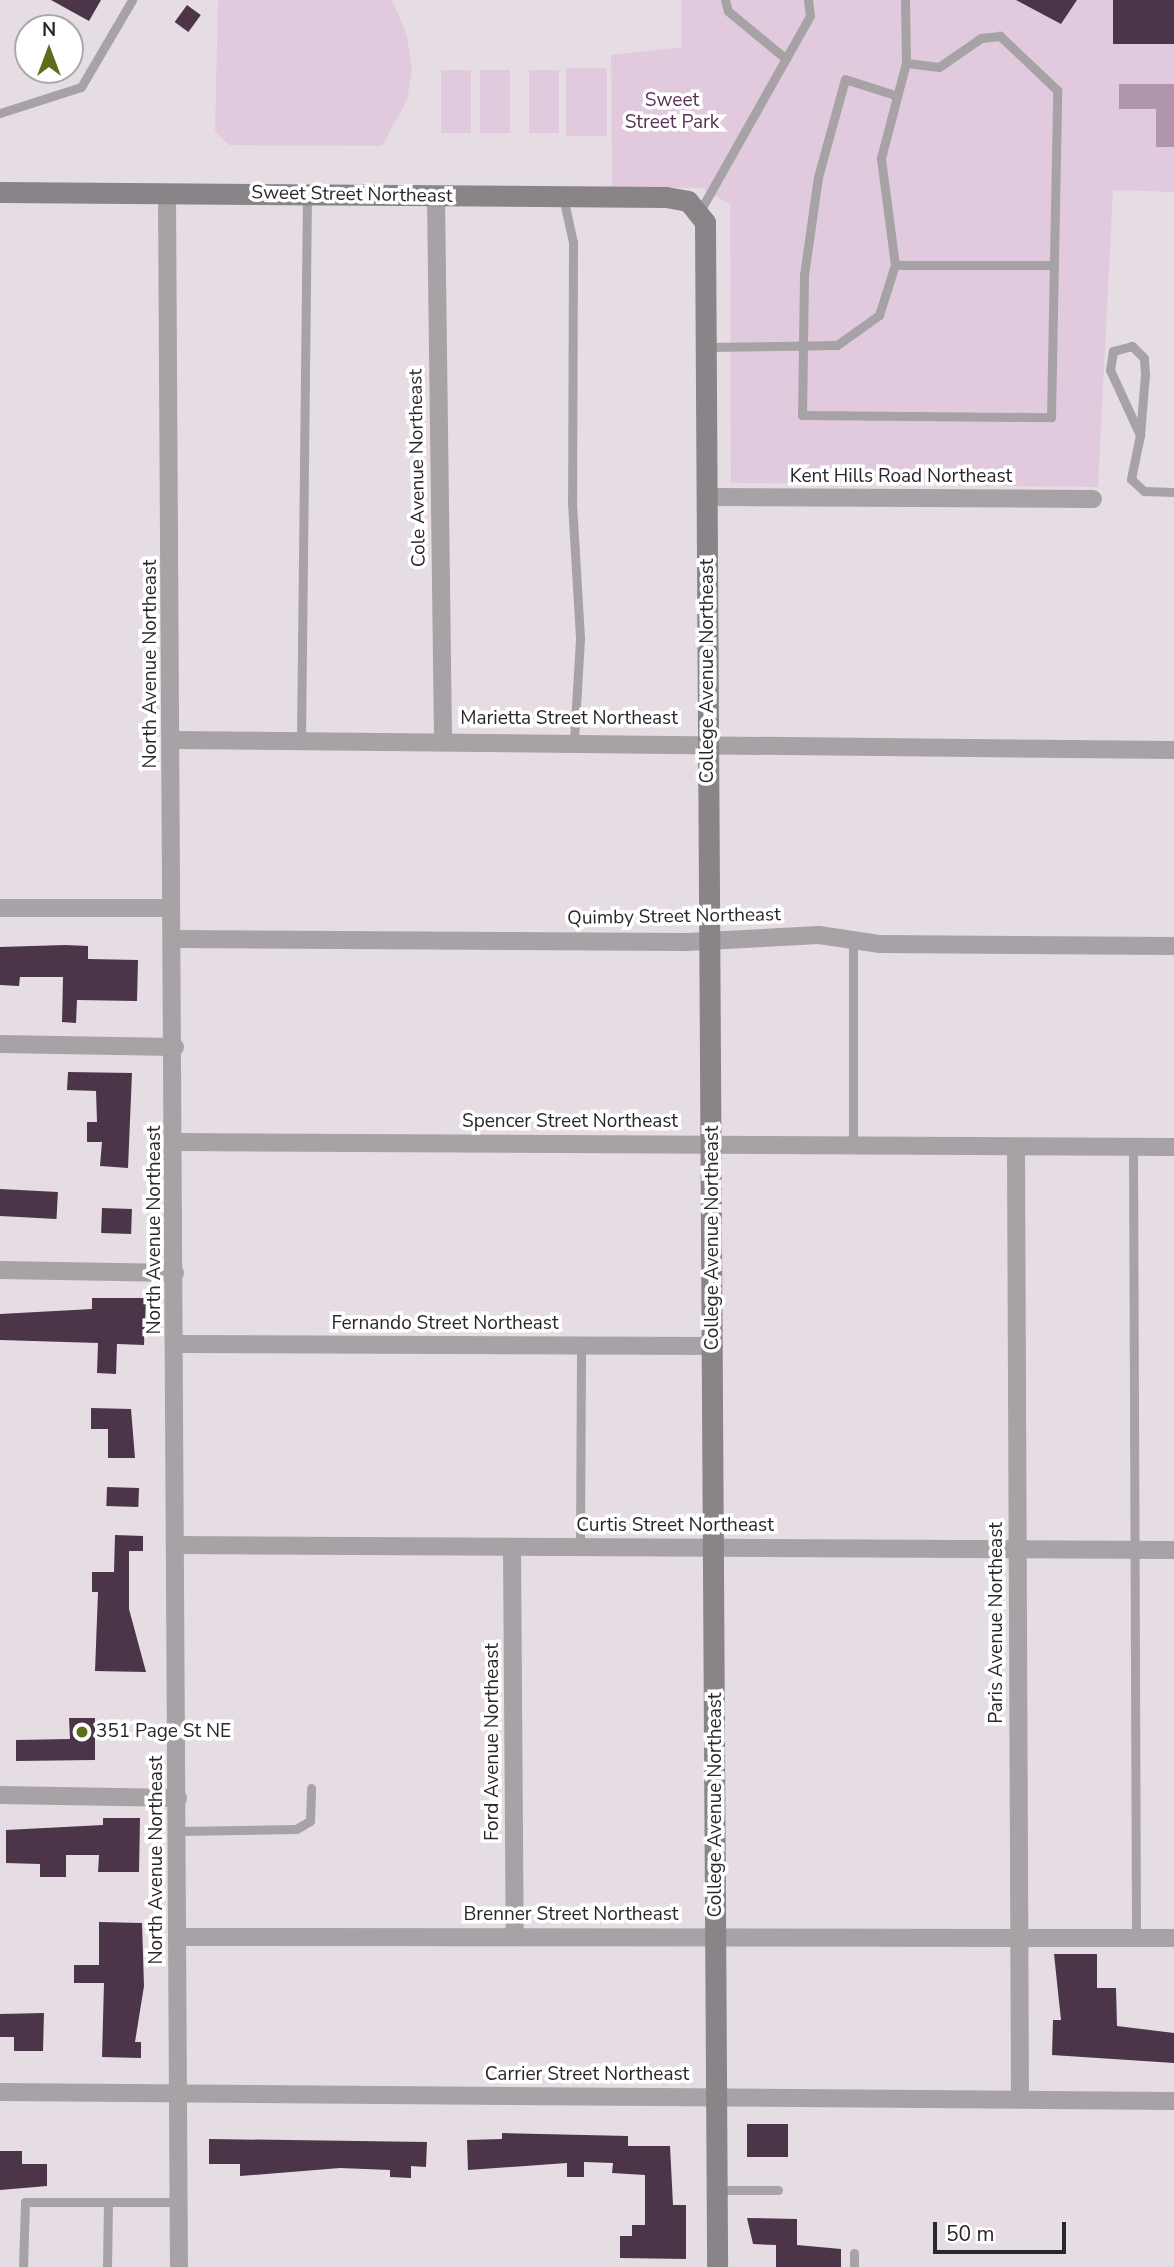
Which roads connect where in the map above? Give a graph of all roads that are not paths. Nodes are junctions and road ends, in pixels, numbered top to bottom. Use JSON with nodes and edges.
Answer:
{"nodes":[{"id":1,"x":132,"y":0,"type":"edge"},
{"id":2,"x":725,"y":0,"type":"edge"},
{"id":3,"x":808,"y":0,"type":"edge"},
{"id":4,"x":908,"y":1,"type":"edge"},
{"id":5,"x":786,"y":59,"type":"junction"},
{"id":6,"x":906,"y":63,"type":"junction"},
{"id":7,"x":895,"y":95,"type":"junction"},
{"id":8,"x":0,"y":113,"type":"edge"},
{"id":9,"x":0,"y":192,"type":"edge"},
{"id":10,"x":167,"y":194,"type":"junction"},
{"id":11,"x":307,"y":195,"type":"junction"},
{"id":12,"x":436,"y":196,"type":"junction"},
{"id":13,"x":563,"y":197,"type":"junction"},
{"id":14,"x":700,"y":211,"type":"junction"},
{"id":15,"x":895,"y":265,"type":"junction"},
{"id":16,"x":1052,"y":265,"type":"junction"},
{"id":17,"x":708,"y":347,"type":"junction"},
{"id":18,"x":803,"y":349,"type":"junction"},
{"id":19,"x":1140,"y":435,"type":"junction"},
{"id":20,"x":1174,"y":492,"type":"edge"},
{"id":21,"x":708,"y":497,"type":"junction"},
{"id":22,"x":1093,"y":499,"type":"dead end"},
{"id":23,"x":173,"y":740,"type":"junction"},
{"id":24,"x":301,"y":740,"type":"junction"},
{"id":25,"x":443,"y":740,"type":"junction"},
{"id":26,"x":574,"y":740,"type":"junction"},
{"id":27,"x":709,"y":740,"type":"junction"},
{"id":28,"x":1174,"y":750,"type":"edge"},
{"id":29,"x":0,"y":908,"type":"edge"},
{"id":30,"x":168,"y":908,"type":"junction"},
{"id":31,"x":173,"y":939,"type":"junction"},
{"id":32,"x":710,"y":939,"type":"junction"},
{"id":33,"x":853,"y":940,"type":"junction"},
{"id":34,"x":1174,"y":946,"type":"edge"},
{"id":35,"x":0,"y":1044,"type":"edge"},
{"id":36,"x":175,"y":1046,"type":"junction"},
{"id":37,"x":175,"y":1142,"type":"junction"},
{"id":38,"x":712,"y":1143,"type":"junction"},
{"id":39,"x":852,"y":1145,"type":"junction"},
{"id":40,"x":1016,"y":1147,"type":"junction"},
{"id":41,"x":1133,"y":1147,"type":"junction"},
{"id":42,"x":1174,"y":1147,"type":"edge"},
{"id":43,"x":0,"y":1270,"type":"edge"},
{"id":44,"x":175,"y":1273,"type":"junction"},
{"id":45,"x":176,"y":1344,"type":"junction"},
{"id":46,"x":581,"y":1345,"type":"junction"},
{"id":47,"x":714,"y":1346,"type":"junction"},
{"id":48,"x":176,"y":1545,"type":"junction"},
{"id":49,"x":715,"y":1546,"type":"junction"},
{"id":50,"x":580,"y":1547,"type":"junction"},
{"id":51,"x":512,"y":1548,"type":"junction"},
{"id":52,"x":1018,"y":1548,"type":"junction"},
{"id":53,"x":1132,"y":1549,"type":"junction"},
{"id":54,"x":1174,"y":1550,"type":"edge"},
{"id":55,"x":311,"y":1788,"type":"dead end"},
{"id":56,"x":0,"y":1796,"type":"edge"},
{"id":57,"x":178,"y":1798,"type":"junction"},
{"id":58,"x":178,"y":1831,"type":"junction"},
{"id":59,"x":515,"y":1936,"type":"junction"},
{"id":60,"x":716,"y":1936,"type":"junction"},
{"id":61,"x":178,"y":1937,"type":"junction"},
{"id":62,"x":1021,"y":1938,"type":"junction"},
{"id":63,"x":1136,"y":1938,"type":"junction"},
{"id":64,"x":1174,"y":1938,"type":"edge"},
{"id":65,"x":0,"y":2092,"type":"edge"},
{"id":66,"x":177,"y":2093,"type":"junction"},
{"id":67,"x":717,"y":2096,"type":"junction"},
{"id":68,"x":1020,"y":2099,"type":"junction"},
{"id":69,"x":1174,"y":2101,"type":"edge"},
{"id":70,"x":718,"y":2190,"type":"junction"},
{"id":71,"x":778,"y":2190,"type":"dead end"},
{"id":72,"x":108,"y":2202,"type":"junction"},
{"id":73,"x":178,"y":2202,"type":"junction"},
{"id":74,"x":855,"y":2253,"type":"dead end"},
{"id":75,"x":23,"y":2267,"type":"edge"},
{"id":76,"x":107,"y":2267,"type":"edge"},
{"id":77,"x":179,"y":2267,"type":"edge"},
{"id":78,"x":717,"y":2267,"type":"edge"},
{"id":79,"x":854,"y":2267,"type":"edge"}],
"edges":[{"from":1,"to":8,"type":"lane"},
{"from":2,"to":5,"type":"lane"},
{"from":3,"to":5,"type":"lane"},
{"from":4,"to":6,"type":"lane"},
{"from":5,"to":14,"type":"lane"},
{"from":6,"to":7,"type":"lane"},
{"from":6,"to":16,"type":"lane"},
{"from":7,"to":15,"type":"lane"},
{"from":7,"to":18,"type":"lane"},
{"from":9,"to":10,"type":"street","name":"Sweet Street Northeast"},
{"from":10,"to":11,"type":"street","name":"Sweet Street Northeast"},
{"from":10,"to":23,"type":"street","name":"North Avenue Northeast"},
{"from":11,"to":12,"type":"street","name":"Sweet Street Northeast"},
{"from":11,"to":24,"type":"lane"},
{"from":12,"to":13,"type":"street","name":"Sweet Street Northeast"},
{"from":12,"to":25,"type":"street","name":"Cole Avenue Northeast"},
{"from":13,"to":14,"type":"street","name":"Sweet Street Northeast"},
{"from":13,"to":26,"type":"lane"},
{"from":14,"to":17,"type":"street","name":"College Avenue Northeast"},
{"from":15,"to":16,"type":"lane"},
{"from":15,"to":18,"type":"lane"},
{"from":16,"to":18,"type":"lane"},
{"from":17,"to":18,"type":"lane"},
{"from":17,"to":21,"type":"street","name":"College Avenue Northeast"},
{"from":19,"to":19,"type":"lane"},
{"from":19,"to":20,"type":"lane"},
{"from":21,"to":22,"type":"street","name":"Kent Hills Road Northeast"},
{"from":21,"to":27,"type":"street","name":"College Avenue Northeast"},
{"from":23,"to":24,"type":"street","name":"Marietta Street Northeast"},
{"from":23,"to":30,"type":"street","name":"North Avenue Northeast"},
{"from":24,"to":25,"type":"street","name":"Marietta Street Northeast"},
{"from":25,"to":26,"type":"street","name":"Marietta Street Northeast"},
{"from":26,"to":27,"type":"street","name":"Marietta Street Northeast"},
{"from":27,"to":28,"type":"street","name":"Marietta Street Northeast"},
{"from":27,"to":32,"type":"street","name":"College Avenue Northeast"},
{"from":29,"to":30,"type":"street"},
{"from":30,"to":31,"type":"street","name":"North Avenue Northeast"},
{"from":31,"to":32,"type":"street","name":"Quimby Street Northeast"},
{"from":31,"to":36,"type":"street","name":"North Avenue Northeast"},
{"from":32,"to":33,"type":"street","name":"Quimby Street Northeast"},
{"from":32,"to":38,"type":"street","name":"College Avenue Northeast"},
{"from":33,"to":34,"type":"street","name":"Quimby Street Northeast"},
{"from":33,"to":39,"type":"lane"},
{"from":35,"to":36,"type":"street"},
{"from":36,"to":37,"type":"street","name":"North Avenue Northeast"},
{"from":37,"to":38,"type":"street","name":"Spencer Street Northeast"},
{"from":37,"to":44,"type":"street","name":"North Avenue Northeast"},
{"from":38,"to":39,"type":"street","name":"Spencer Street Northeast"},
{"from":38,"to":47,"type":"street","name":"College Avenue Northeast"},
{"from":39,"to":40,"type":"street","name":"Spencer Street Northeast"},
{"from":40,"to":41,"type":"street","name":"Spencer Street Northeast"},
{"from":40,"to":52,"type":"street","name":"Paris Avenue Northeast"},
{"from":41,"to":42,"type":"street","name":"Spencer Street Northeast"},
{"from":41,"to":53,"type":"lane"},
{"from":43,"to":44,"type":"street"},
{"from":44,"to":45,"type":"street","name":"North Avenue Northeast"},
{"from":45,"to":46,"type":"street","name":"Fernando Street Northeast"},
{"from":45,"to":48,"type":"street","name":"North Avenue Northeast"},
{"from":46,"to":47,"type":"street","name":"Fernando Street Northeast"},
{"from":46,"to":50,"type":"lane"},
{"from":47,"to":49,"type":"street","name":"College Avenue Northeast"},
{"from":48,"to":51,"type":"street","name":"Curtis Street Northeast"},
{"from":48,"to":57,"type":"street","name":"North Avenue Northeast"},
{"from":49,"to":50,"type":"street","name":"Curtis Street Northeast"},
{"from":49,"to":52,"type":"street","name":"Curtis Street Northeast"},
{"from":49,"to":60,"type":"street","name":"College Avenue Northeast"},
{"from":50,"to":51,"type":"street","name":"Curtis Street Northeast"},
{"from":51,"to":59,"type":"street","name":"Ford Avenue Northeast"},
{"from":52,"to":53,"type":"street","name":"Curtis Street Northeast"},
{"from":52,"to":62,"type":"street","name":"Paris Avenue Northeast"},
{"from":53,"to":54,"type":"street","name":"Curtis Street Northeast"},
{"from":53,"to":63,"type":"lane"},
{"from":55,"to":58,"type":"lane"},
{"from":56,"to":57,"type":"street"},
{"from":57,"to":58,"type":"street","name":"North Avenue Northeast"},
{"from":58,"to":61,"type":"street","name":"North Avenue Northeast"},
{"from":59,"to":60,"type":"street","name":"Brenner Street Northeast"},
{"from":59,"to":61,"type":"street","name":"Brenner Street Northeast"},
{"from":60,"to":62,"type":"street","name":"Brenner Street Northeast"},
{"from":60,"to":67,"type":"street","name":"College Avenue Northeast"},
{"from":61,"to":66,"type":"street","name":"North Avenue Northeast"},
{"from":62,"to":63,"type":"street","name":"Brenner Street Northeast"},
{"from":62,"to":68,"type":"street","name":"Paris Avenue Northeast"},
{"from":63,"to":64,"type":"street","name":"Brenner Street Northeast"},
{"from":65,"to":66,"type":"street","name":"Carrier Street Northeast"},
{"from":66,"to":67,"type":"street","name":"Carrier Street Northeast"},
{"from":66,"to":73,"type":"street","name":"North Avenue Northeast"},
{"from":67,"to":68,"type":"street","name":"Carrier Street Northeast"},
{"from":67,"to":70,"type":"street","name":"College Avenue Northeast"},
{"from":68,"to":69,"type":"street","name":"Carrier Street Northeast"},
{"from":70,"to":71,"type":"lane"},
{"from":70,"to":78,"type":"street","name":"College Avenue Northeast"},
{"from":72,"to":73,"type":"lane"},
{"from":72,"to":75,"type":"lane"},
{"from":72,"to":76,"type":"lane"},
{"from":73,"to":77,"type":"street","name":"North Avenue Northeast"},
{"from":74,"to":79,"type":"lane"}]}
